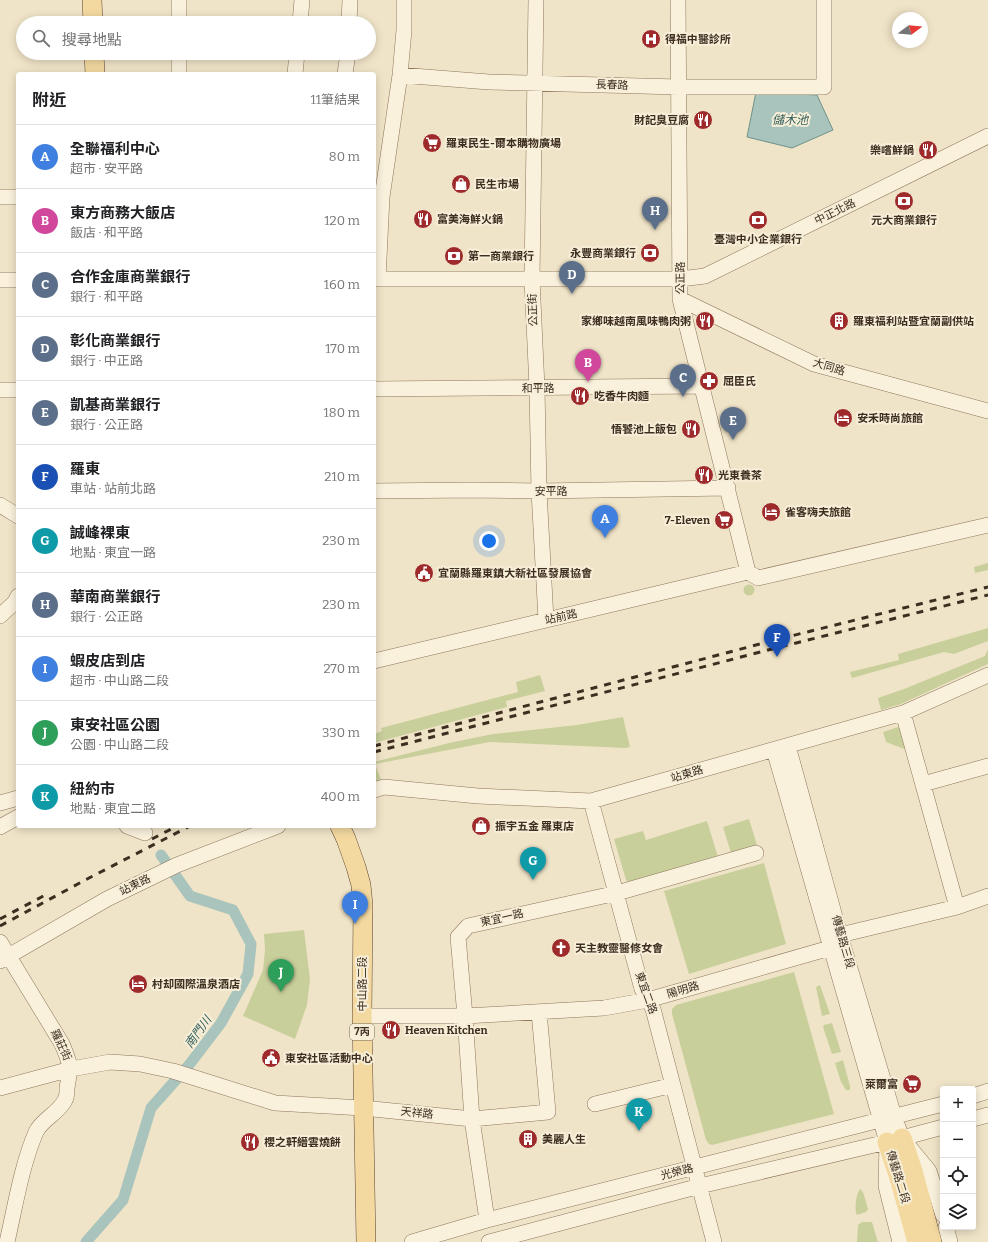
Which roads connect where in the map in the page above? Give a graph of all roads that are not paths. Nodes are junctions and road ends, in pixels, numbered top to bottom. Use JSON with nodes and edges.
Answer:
{"nodes":[{"id":1,"x":92,"y":0,"type":"edge"},
{"id":2,"x":179,"y":0,"type":"edge"},
{"id":3,"x":302,"y":0,"type":"edge"},
{"id":4,"x":350,"y":0,"type":"edge"},
{"id":5,"x":404,"y":0,"type":"edge"},
{"id":6,"x":536,"y":0,"type":"edge"},
{"id":7,"x":678,"y":0,"type":"edge"},
{"id":8,"x":824,"y":0,"type":"edge"},
{"id":9,"x":93,"y":16,"type":"edge"},
{"id":10,"x":179,"y":16,"type":"edge"},
{"id":11,"x":301,"y":16,"type":"edge"},
{"id":12,"x":349,"y":16,"type":"edge"},
{"id":13,"x":94,"y":60,"type":"edge"},
{"id":14,"x":179,"y":60,"type":"edge"},
{"id":15,"x":296,"y":60,"type":"edge"},
{"id":16,"x":95,"y":72,"type":"edge"},
{"id":17,"x":179,"y":72,"type":"edge"},
{"id":18,"x":295,"y":72,"type":"edge"},
{"id":19,"x":400,"y":75,"type":"junction"},
{"id":20,"x":535,"y":83,"type":"junction"},
{"id":21,"x":679,"y":87,"type":"junction"},
{"id":22,"x":988,"y":136,"type":"edge"},
{"id":23,"x":0,"y":197,"type":"edge"},
{"id":24,"x":16,"y":197,"type":"edge"},
{"id":25,"x":378,"y":197,"type":"edge"},
{"id":26,"x":376,"y":279,"type":"edge"},
{"id":27,"x":532,"y":279,"type":"junction"},
{"id":28,"x":680,"y":279,"type":"junction"},
{"id":29,"x":0,"y":280,"type":"edge"},
{"id":30,"x":16,"y":280,"type":"edge"},
{"id":31,"x":680,"y":299,"type":"junction"},
{"id":32,"x":702,"y":386,"type":"junction"},
{"id":33,"x":538,"y":388,"type":"junction"},
{"id":34,"x":376,"y":389,"type":"edge"},
{"id":35,"x":0,"y":390,"type":"edge"},
{"id":36,"x":16,"y":390,"type":"edge"},
{"id":37,"x":988,"y":411,"type":"edge"},
{"id":38,"x":728,"y":488,"type":"junction"},
{"id":39,"x":376,"y":491,"type":"edge"},
{"id":40,"x":539,"y":491,"type":"junction"},
{"id":41,"x":0,"y":505,"type":"edge"},
{"id":42,"x":16,"y":515,"type":"edge"},
{"id":43,"x":988,"y":526,"type":"edge"},
{"id":44,"x":748,"y":572,"type":"junction"},
{"id":45,"x":16,"y":604,"type":"edge"},
{"id":46,"x":0,"y":616,"type":"edge"},
{"id":47,"x":546,"y":620,"type":"junction"},
{"id":48,"x":376,"y":661,"type":"edge"},
{"id":49,"x":988,"y":674,"type":"edge"},
{"id":50,"x":903,"y":713,"type":"junction"},
{"id":51,"x":781,"y":748,"type":"junction"},
{"id":52,"x":988,"y":766,"type":"edge"},
{"id":53,"x":923,"y":784,"type":"junction"},
{"id":54,"x":376,"y":789,"type":"edge"},
{"id":55,"x":16,"y":799,"type":"edge"},
{"id":56,"x":591,"y":801,"type":"junction"},
{"id":57,"x":0,"y":803,"type":"edge"},
{"id":58,"x":16,"y":818,"type":"edge"},
{"id":59,"x":0,"y":826,"type":"edge"},
{"id":60,"x":132,"y":828,"type":"edge"},
{"id":61,"x":273,"y":828,"type":"edge"},
{"id":62,"x":341,"y":828,"type":"edge"},
{"id":63,"x":145,"y":833,"type":"dead end"},
{"id":64,"x":756,"y":853,"type":"dead end"},
{"id":65,"x":617,"y":892,"type":"junction"},
{"id":66,"x":988,"y":896,"type":"edge"},
{"id":67,"x":956,"y":907,"type":"junction"},
{"id":68,"x":840,"y":934,"type":"junction"},
{"id":69,"x":0,"y":942,"type":"edge"},
{"id":70,"x":830,"y":948,"type":"junction"},
{"id":71,"x":4,"y":959,"type":"edge"},
{"id":72,"x":648,"y":1000,"type":"junction"},
{"id":73,"x":539,"y":1012,"type":"junction"},
{"id":74,"x":362,"y":1016,"type":"junction"},
{"id":75,"x":465,"y":1016,"type":"junction"},
{"id":76,"x":71,"y":1069,"type":"junction"},
{"id":77,"x":673,"y":1085,"type":"junction"},
{"id":78,"x":0,"y":1088,"type":"edge"},
{"id":79,"x":988,"y":1091,"type":"edge"},
{"id":80,"x":976,"y":1095,"type":"edge"},
{"id":81,"x":595,"y":1104,"type":"dead end"},
{"id":82,"x":940,"y":1105,"type":"edge"},
{"id":83,"x":363,"y":1108,"type":"junction"},
{"id":84,"x":988,"y":1115,"type":"edge"},
{"id":85,"x":887,"y":1117,"type":"junction"},
{"id":86,"x":976,"y":1118,"type":"edge"},
{"id":87,"x":472,"y":1119,"type":"junction"},
{"id":88,"x":940,"y":1128,"type":"edge"},
{"id":89,"x":894,"y":1140,"type":"junction"},
{"id":90,"x":695,"y":1168,"type":"junction"},
{"id":91,"x":700,"y":1186,"type":"junction"},
{"id":92,"x":940,"y":1205,"type":"edge"},
{"id":93,"x":487,"y":1220,"type":"junction"},
{"id":94,"x":947,"y":1230,"type":"edge"},
{"id":95,"x":7,"y":1242,"type":"edge"},
{"id":96,"x":366,"y":1242,"type":"edge"},
{"id":97,"x":412,"y":1242,"type":"edge"},
{"id":98,"x":489,"y":1242,"type":"edge"},
{"id":99,"x":714,"y":1242,"type":"edge"},
{"id":100,"x":900,"y":1242,"type":"edge"},
{"id":101,"x":917,"y":1242,"type":"edge"},
{"id":102,"x":932,"y":1242,"type":"edge"},
{"id":103,"x":950,"y":1242,"type":"edge"}],
"edges":[{"from":1,"to":9,"type":"main road"},
{"from":2,"to":10,"type":"street"},
{"from":3,"to":11,"type":"street"},
{"from":4,"to":12,"type":"street"},
{"from":5,"to":19,"type":"street"},
{"from":6,"to":20,"type":"street","name":"公正街"},
{"from":7,"to":21,"type":"street","name":"公正路"},
{"from":8,"to":21,"type":"street","name":"長春路"},
{"from":13,"to":16,"type":"main road"},
{"from":14,"to":17,"type":"street"},
{"from":15,"to":18,"type":"street"},
{"from":19,"to":20,"type":"street","name":"長春路"},
{"from":19,"to":25,"type":"street"},
{"from":20,"to":21,"type":"street","name":"長春路"},
{"from":20,"to":27,"type":"street","name":"公正街"},
{"from":21,"to":28,"type":"street","name":"公正路"},
{"from":22,"to":28,"type":"street","name":"中正北路"},
{"from":23,"to":24,"type":"street"},
{"from":25,"to":26,"type":"street"},
{"from":26,"to":27,"type":"street","name":"中正北路"},
{"from":27,"to":28,"type":"street","name":"中正北路"},
{"from":27,"to":33,"type":"street","name":"公正街"},
{"from":28,"to":31,"type":"street","name":"公正路"},
{"from":29,"to":30,"type":"street"},
{"from":31,"to":32,"type":"street","name":"公正路"},
{"from":31,"to":37,"type":"street","name":"大同路"},
{"from":32,"to":33,"type":"street","name":"和平路"},
{"from":32,"to":38,"type":"street","name":"公正路"},
{"from":33,"to":34,"type":"street","name":"和平路"},
{"from":33,"to":40,"type":"street","name":"公正街"},
{"from":35,"to":36,"type":"street"},
{"from":38,"to":40,"type":"street","name":"安平路"},
{"from":38,"to":44,"type":"street","name":"公正路"},
{"from":39,"to":40,"type":"street","name":"安平路"},
{"from":40,"to":47,"type":"street","name":"公正街"},
{"from":41,"to":42,"type":"street"},
{"from":43,"to":44,"type":"street"},
{"from":44,"to":47,"type":"street","name":"站前路"},
{"from":45,"to":46,"type":"street"},
{"from":47,"to":48,"type":"street","name":"站前路"},
{"from":49,"to":50,"type":"street","name":"站東路"},
{"from":50,"to":51,"type":"street","name":"站東路"},
{"from":50,"to":53,"type":"street"},
{"from":51,"to":56,"type":"street","name":"站東路"},
{"from":51,"to":68,"type":"street","name":"傳藝路三段"},
{"from":51,"to":70,"type":"street","name":"傳藝路三段"},
{"from":52,"to":53,"type":"street"},
{"from":53,"to":67,"type":"street"},
{"from":54,"to":56,"type":"street","name":"站東路"},
{"from":55,"to":57,"type":"street"},
{"from":56,"to":65,"type":"street","name":"東宜二路"},
{"from":58,"to":59,"type":"street"},
{"from":60,"to":63,"type":"street"},
{"from":61,"to":71,"type":"street","name":"站東路"},
{"from":62,"to":74,"type":"main road","name":"中山路二段","number":"7丙"},
{"from":64,"to":65,"type":"street","name":"東宜一路"},
{"from":65,"to":72,"type":"street","name":"東宜二路"},
{"from":65,"to":75,"type":"street","name":"東宜一路"},
{"from":66,"to":67,"type":"street"},
{"from":67,"to":68,"type":"street"},
{"from":68,"to":70,"type":"street"},
{"from":68,"to":85,"type":"street","name":"傳藝路三段"},
{"from":69,"to":71,"type":"street","name":"羅莊街"},
{"from":70,"to":72,"type":"street","name":"陽明路"},
{"from":70,"to":85,"type":"street","name":"傳藝路三段"},
{"from":71,"to":76,"type":"street","name":"羅莊街"},
{"from":72,"to":73,"type":"street","name":"陽明路"},
{"from":72,"to":77,"type":"street","name":"東宜二路"},
{"from":73,"to":75,"type":"street","name":"陽明路"},
{"from":73,"to":87,"type":"street","name":"天祥路"},
{"from":74,"to":75,"type":"street","name":"陽明路"},
{"from":74,"to":83,"type":"main road","name":"中山路二段","number":"7丙"},
{"from":75,"to":87,"type":"street","name":"東宜一路"},
{"from":76,"to":78,"type":"street"},
{"from":76,"to":83,"type":"street","name":"天祥路"},
{"from":76,"to":95,"type":"street","name":"羅莊街"},
{"from":77,"to":81,"type":"street"},
{"from":77,"to":90,"type":"street","name":"東宜二路"},
{"from":79,"to":80,"type":"street"},
{"from":82,"to":85,"type":"street","name":"光榮路"},
{"from":83,"to":87,"type":"street","name":"天祥路"},
{"from":83,"to":96,"type":"main road","name":"中山路二段","number":"7丙"},
{"from":84,"to":86,"type":"street"},
{"from":85,"to":89,"type":"street","name":"傳藝路三段"},
{"from":85,"to":90,"type":"street","name":"光榮路"},
{"from":87,"to":93,"type":"street","name":"東宜一路"},
{"from":88,"to":89,"type":"street","name":"光榮路"},
{"from":89,"to":91,"type":"street","name":"光榮路"},
{"from":89,"to":92,"type":"street","name":"傳藝路二段"},
{"from":89,"to":100,"type":"street","name":"傳藝路二段"},
{"from":89,"to":101,"type":"main road","name":"傳藝路二段"},
{"from":89,"to":102,"type":"main road","name":"傳藝路二段"},
{"from":90,"to":91,"type":"street","name":"東宜二路"},
{"from":90,"to":93,"type":"street","name":"光榮路"},
{"from":91,"to":98,"type":"street","name":"光榮路"},
{"from":91,"to":99,"type":"street","name":"東宜二路"},
{"from":93,"to":97,"type":"street","name":"光榮路"},
{"from":94,"to":103,"type":"street"}]}
